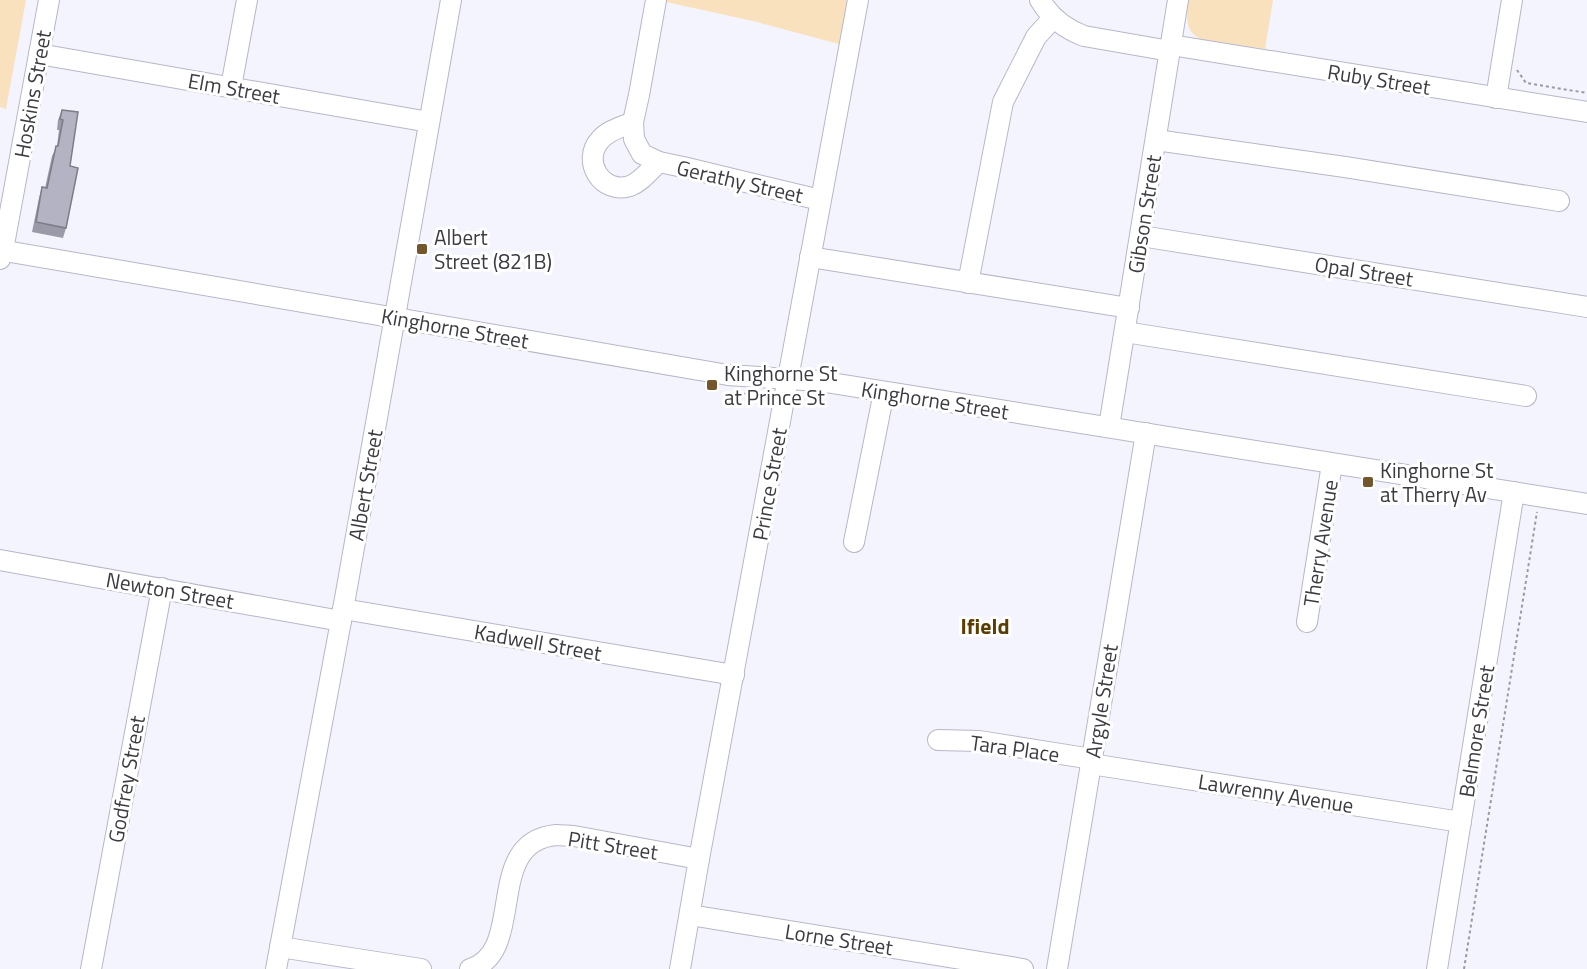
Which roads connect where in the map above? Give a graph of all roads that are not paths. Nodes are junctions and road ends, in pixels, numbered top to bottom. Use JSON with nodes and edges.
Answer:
{"nodes":[{"id":1,"x":49,"y":0,"type":"edge"},
{"id":2,"x":247,"y":0,"type":"edge"},
{"id":3,"x":451,"y":0,"type":"edge"},
{"id":4,"x":656,"y":0,"type":"edge"},
{"id":5,"x":858,"y":0,"type":"edge"},
{"id":6,"x":1040,"y":0,"type":"edge"},
{"id":7,"x":1178,"y":0,"type":"edge"},
{"id":8,"x":1512,"y":0,"type":"edge"},
{"id":9,"x":1053,"y":18,"type":"junction"},
{"id":10,"x":1171,"y":48,"type":"junction"},
{"id":11,"x":39,"y":54,"type":"junction"},
{"id":12,"x":231,"y":87,"type":"junction"},
{"id":13,"x":1496,"y":98,"type":"junction"},
{"id":14,"x":1587,"y":112,"type":"edge"},
{"id":15,"x":429,"y":122,"type":"junction"},
{"id":16,"x":633,"y":122,"type":"junction"},
{"id":17,"x":1156,"y":140,"type":"junction"},
{"id":18,"x":659,"y":162,"type":"junction"},
{"id":19,"x":820,"y":200,"type":"junction"},
{"id":20,"x":1559,"y":201,"type":"dead end"},
{"id":21,"x":1141,"y":236,"type":"junction"},
{"id":22,"x":1,"y":253,"type":"edge"},
{"id":23,"x":810,"y":257,"type":"junction"},
{"id":24,"x":968,"y":283,"type":"junction"},
{"id":25,"x":1587,"y":307,"type":"edge"},
{"id":26,"x":1129,"y":308,"type":"junction"},
{"id":27,"x":394,"y":318,"type":"junction"},
{"id":28,"x":1125,"y":332,"type":"junction"},
{"id":29,"x":788,"y":378,"type":"junction"},
{"id":30,"x":884,"y":392,"type":"junction"},
{"id":31,"x":1526,"y":396,"type":"dead end"},
{"id":32,"x":1109,"y":427,"type":"junction"},
{"id":33,"x":1146,"y":433,"type":"junction"},
{"id":34,"x":1332,"y":464,"type":"junction"},
{"id":35,"x":1514,"y":492,"type":"junction"},
{"id":36,"x":1587,"y":504,"type":"edge"},
{"id":37,"x":854,"y":542,"type":"dead end"},
{"id":38,"x":0,"y":560,"type":"edge"},
{"id":39,"x":162,"y":588,"type":"junction"},
{"id":40,"x":342,"y":615,"type":"junction"},
{"id":41,"x":1307,"y":622,"type":"dead end"},
{"id":42,"x":734,"y":675,"type":"junction"},
{"id":43,"x":938,"y":740,"type":"dead end"},
{"id":44,"x":1092,"y":761,"type":"junction"},
{"id":45,"x":1461,"y":822,"type":"junction"},
{"id":46,"x":699,"y":859,"type":"junction"},
{"id":47,"x":690,"y":915,"type":"junction"},
{"id":48,"x":280,"y":947,"type":"junction"},
{"id":49,"x":932,"y":962,"type":"edge"},
{"id":50,"x":92,"y":969,"type":"edge"},
{"id":51,"x":276,"y":969,"type":"edge"},
{"id":52,"x":421,"y":969,"type":"edge"},
{"id":53,"x":470,"y":969,"type":"edge"},
{"id":54,"x":680,"y":969,"type":"edge"},
{"id":55,"x":1023,"y":969,"type":"edge"},
{"id":56,"x":1057,"y":969,"type":"edge"},
{"id":57,"x":1437,"y":969,"type":"edge"}],
"edges":[{"from":1,"to":11,"type":"street","name":"Hoskins Street"},
{"from":2,"to":12,"type":"street"},
{"from":3,"to":15,"type":"street","name":"Albert Street"},
{"from":4,"to":16,"type":"street","name":"Gerathy Street"},
{"from":5,"to":19,"type":"street","name":"Prince Street"},
{"from":6,"to":9,"type":"street"},
{"from":7,"to":10,"type":"street","name":"Gibson Street"},
{"from":8,"to":13,"type":"street"},
{"from":9,"to":10,"type":"street","name":"Ruby Street"},
{"from":9,"to":24,"type":"street"},
{"from":10,"to":13,"type":"street","name":"Ruby Street"},
{"from":10,"to":17,"type":"street","name":"Gibson Street"},
{"from":11,"to":12,"type":"street","name":"Elm Street"},
{"from":11,"to":22,"type":"street","name":"Hoskins Street"},
{"from":12,"to":15,"type":"street","name":"Elm Street"},
{"from":13,"to":14,"type":"street","name":"Ruby Street"},
{"from":15,"to":27,"type":"street","name":"Albert Street"},
{"from":16,"to":18,"type":"street","name":"Gerathy Street"},
{"from":16,"to":18,"type":"street","name":"Gerathy Street"},
{"from":17,"to":20,"type":"street"},
{"from":17,"to":21,"type":"street","name":"Gibson Street"},
{"from":18,"to":19,"type":"street","name":"Gerathy Street"},
{"from":19,"to":23,"type":"street","name":"Prince Street"},
{"from":21,"to":25,"type":"street","name":"Opal Street"},
{"from":21,"to":26,"type":"street","name":"Gibson Street"},
{"from":22,"to":27,"type":"street","name":"Kinghorne Street"},
{"from":23,"to":24,"type":"street"},
{"from":23,"to":29,"type":"street","name":"Prince Street"},
{"from":24,"to":26,"type":"street"},
{"from":26,"to":28,"type":"street","name":"Gibson Street"},
{"from":27,"to":29,"type":"street","name":"Kinghorne Street"},
{"from":27,"to":40,"type":"street","name":"Albert Street"},
{"from":28,"to":31,"type":"street"},
{"from":28,"to":32,"type":"street","name":"Gibson Street"},
{"from":29,"to":30,"type":"street","name":"Kinghorne Street"},
{"from":29,"to":42,"type":"street","name":"Prince Street"},
{"from":30,"to":32,"type":"street","name":"Kinghorne Street"},
{"from":30,"to":37,"type":"street"},
{"from":32,"to":33,"type":"street","name":"Kinghorne Street"},
{"from":33,"to":34,"type":"street","name":"Kinghorne Street"},
{"from":33,"to":44,"type":"street","name":"Argyle Street"},
{"from":34,"to":35,"type":"street","name":"Kinghorne Street"},
{"from":34,"to":41,"type":"street","name":"Therry Avenue"},
{"from":35,"to":36,"type":"street","name":"Kinghorne Street"},
{"from":35,"to":45,"type":"street","name":"Belmore Street"},
{"from":38,"to":39,"type":"street","name":"Newton Street"},
{"from":39,"to":40,"type":"street","name":"Newton Street"},
{"from":39,"to":50,"type":"street","name":"Godfrey Street"},
{"from":40,"to":42,"type":"street","name":"Kadwell Street"},
{"from":40,"to":48,"type":"street","name":"Albert Street"},
{"from":42,"to":46,"type":"street","name":"Prince Street"},
{"from":43,"to":44,"type":"street","name":"Tara Place"},
{"from":44,"to":45,"type":"street","name":"Lawrenny Avenue"},
{"from":44,"to":56,"type":"street","name":"Argyle Street"},
{"from":45,"to":57,"type":"street","name":"Belmore Street"},
{"from":46,"to":47,"type":"street","name":"Prince Street"},
{"from":46,"to":53,"type":"street","name":"Pitt Street"},
{"from":47,"to":49,"type":"street","name":"Lorne Street"},
{"from":47,"to":54,"type":"street","name":"Prince Street"},
{"from":48,"to":51,"type":"street","name":"Albert Street"},
{"from":48,"to":52,"type":"street"},
{"from":49,"to":55,"type":"street","name":"Lorne Street"}]}
